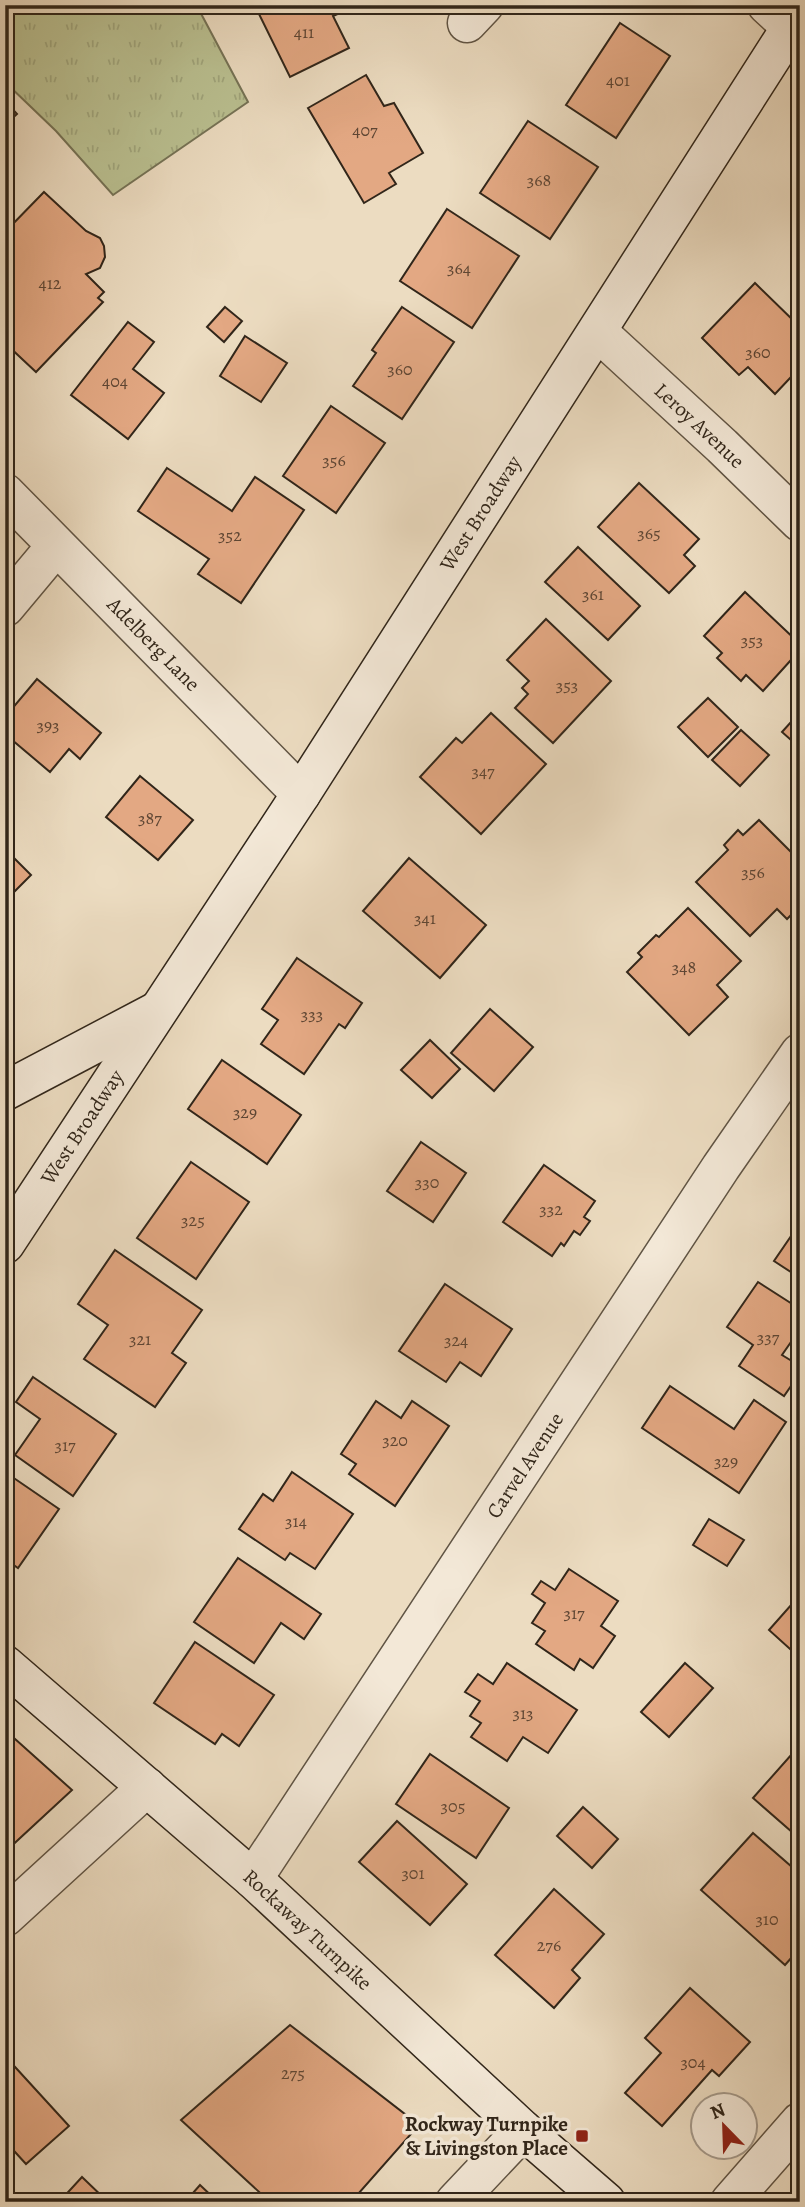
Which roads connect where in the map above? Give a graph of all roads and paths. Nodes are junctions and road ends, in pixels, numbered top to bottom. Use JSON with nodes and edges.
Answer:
{"nodes":[{"id":1,"x":786,"y":15,"type":"edge"},
{"id":2,"x":598,"y":332,"type":"junction"},
{"id":3,"x":5,"y":493,"type":"edge"},
{"id":4,"x":800,"y":522,"type":"edge"},
{"id":5,"x":56,"y":545,"type":"junction"},
{"id":6,"x":5,"y":607,"type":"edge"},
{"id":7,"x":301,"y":794,"type":"junction"},
{"id":8,"x":159,"y":1010,"type":"junction"},
{"id":9,"x":800,"y":1053,"type":"edge"},
{"id":10,"x":5,"y":1091,"type":"edge"},
{"id":11,"x":5,"y":1244,"type":"edge"},
{"id":12,"x":5,"y":1665,"type":"edge"},
{"id":13,"x":147,"y":1787,"type":"junction"},
{"id":14,"x":253,"y":1879,"type":"junction"},
{"id":15,"x":5,"y":1917,"type":"edge"},
{"id":16,"x":800,"y":2122,"type":"edge"},
{"id":17,"x":523,"y":2130,"type":"junction"},
{"id":18,"x":455,"y":2202,"type":"edge"},
{"id":19,"x":606,"y":2202,"type":"edge"},
{"id":20,"x":730,"y":2202,"type":"edge"}],
"edges":[{"from":1,"to":2,"type":"main road","name":"West Broadway"},
{"from":2,"to":4,"type":"main road","name":"Leroy Avenue"},
{"from":2,"to":7,"type":"main road","name":"West Broadway"},
{"from":3,"to":5,"type":"main road","name":"Adelberg Lane"},
{"from":5,"to":6,"type":"main road"},
{"from":5,"to":7,"type":"main road","name":"Adelberg Lane"},
{"from":7,"to":8,"type":"main road","name":"West Broadway"},
{"from":8,"to":10,"type":"main road","name":"West Broadway"},
{"from":8,"to":11,"type":"main road","name":"West Broadway"},
{"from":9,"to":14,"type":"main road","name":"Carvel Avenue"},
{"from":12,"to":13,"type":"main road","name":"Rockaway Turnpike"},
{"from":13,"to":14,"type":"main road","name":"Rockaway Turnpike"},
{"from":13,"to":15,"type":"main road"},
{"from":14,"to":17,"type":"main road","name":"Rockaway Turnpike"},
{"from":16,"to":20,"type":"main road"},
{"from":17,"to":18,"type":"main road"},
{"from":17,"to":19,"type":"main road","name":"Rockaway Turnpike"}]}
